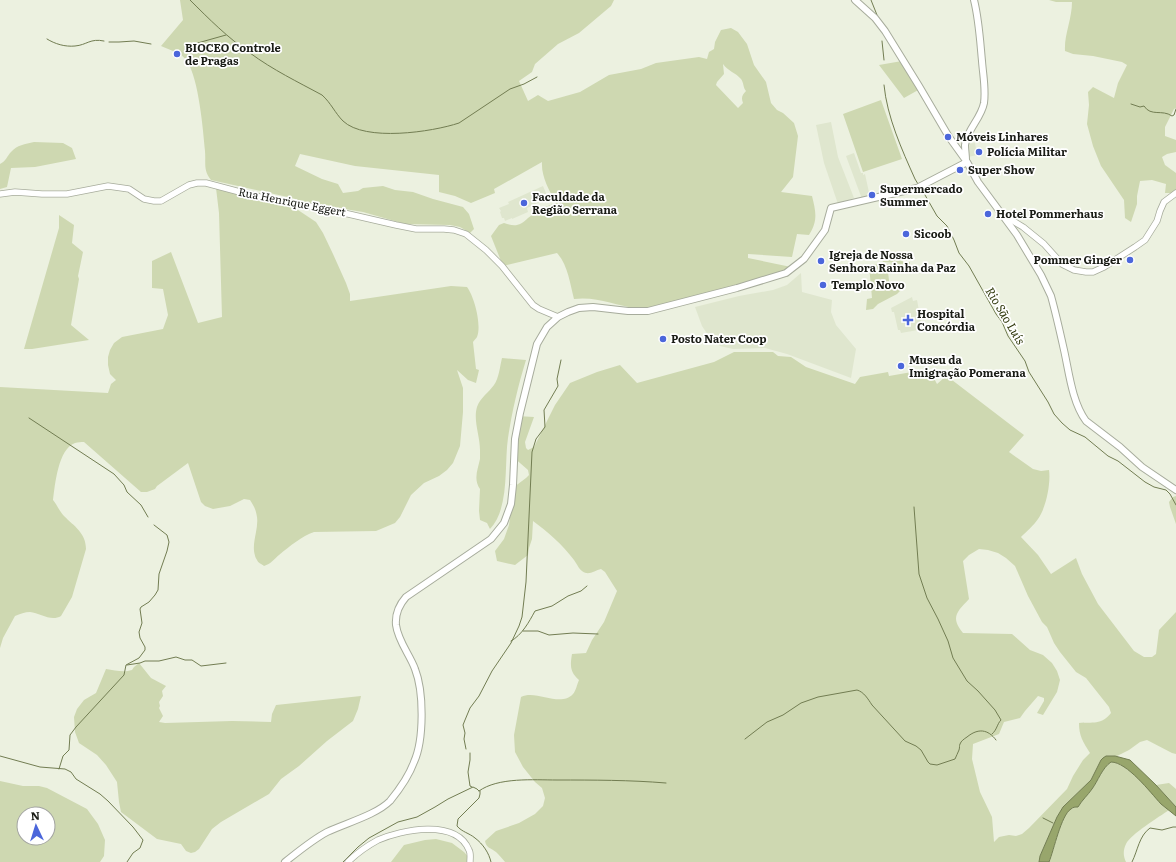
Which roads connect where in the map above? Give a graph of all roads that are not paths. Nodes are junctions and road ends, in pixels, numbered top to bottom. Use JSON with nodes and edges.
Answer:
{"nodes":[{"id":1,"x":855,"y":0,"type":"edge"},
{"id":2,"x":974,"y":0,"type":"edge"},
{"id":3,"x":967,"y":139,"type":"junction"},
{"id":4,"x":953,"y":142,"type":"junction"},
{"id":5,"x":967,"y":162,"type":"junction"},
{"id":6,"x":0,"y":194,"type":"edge"},
{"id":7,"x":1174,"y":195,"type":"edge"},
{"id":8,"x":1003,"y":214,"type":"junction"},
{"id":9,"x":558,"y":317,"type":"junction"},
{"id":10,"x":1176,"y":490,"type":"edge"},
{"id":11,"x":285,"y":862,"type":"edge"},
{"id":12,"x":348,"y":862,"type":"edge"},
{"id":13,"x":470,"y":862,"type":"edge"}],
"edges":[{"from":1,"to":4,"type":"main road"},
{"from":2,"to":3,"type":"main road"},
{"from":3,"to":4,"type":"main road"},
{"from":3,"to":5,"type":"main road"},
{"from":4,"to":5,"type":"main road"},
{"from":5,"to":8,"type":"main road"},
{"from":5,"to":9,"type":"main road"},
{"from":6,"to":9,"type":"street","name":"Rua Henrique Eggert"},
{"from":7,"to":8,"type":"street"},
{"from":8,"to":10,"type":"main road"},
{"from":9,"to":11,"type":"main road"},
{"from":12,"to":13,"type":"street"}]}
